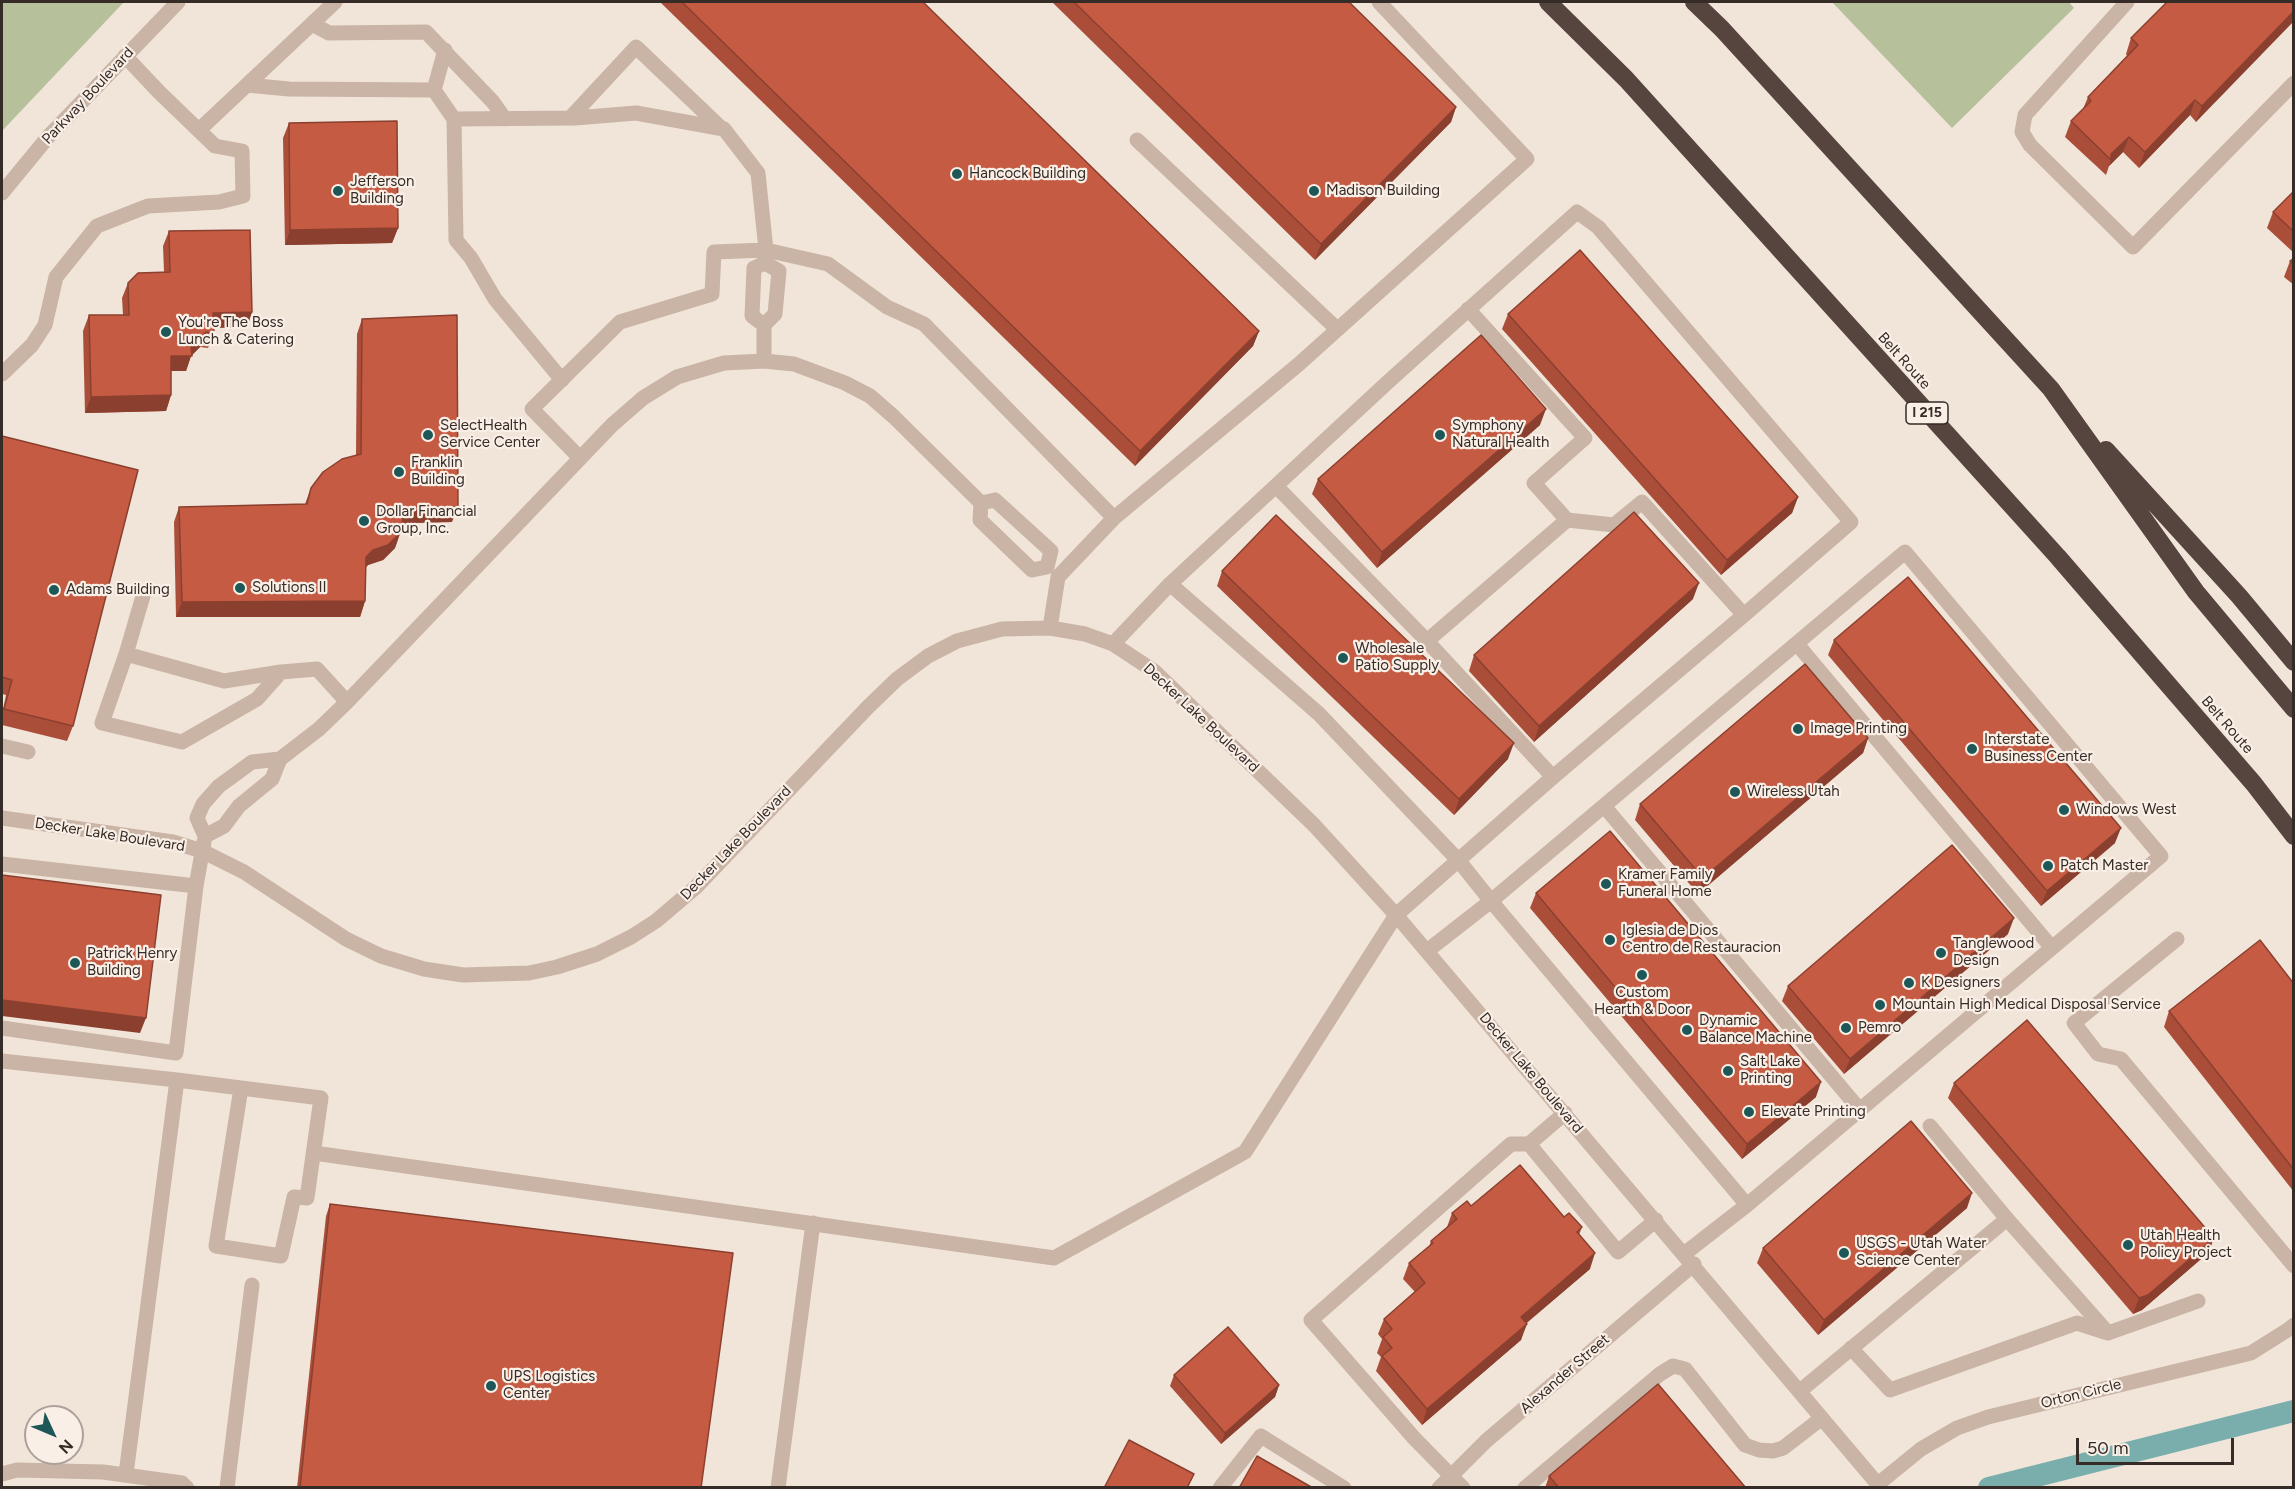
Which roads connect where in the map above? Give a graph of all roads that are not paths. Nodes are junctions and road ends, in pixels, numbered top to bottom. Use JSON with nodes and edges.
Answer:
{"nodes":[{"id":1,"x":178,"y":2,"type":"edge"},
{"id":2,"x":335,"y":2,"type":"edge"},
{"id":3,"x":1378,"y":2,"type":"edge"},
{"id":4,"x":1548,"y":2,"type":"edge"},
{"id":5,"x":1694,"y":2,"type":"edge"},
{"id":6,"x":2127,"y":2,"type":"edge"},
{"id":7,"x":312,"y":24,"type":"junction"},
{"id":8,"x":444,"y":50,"type":"junction"},
{"id":9,"x":126,"y":56,"type":"junction"},
{"id":10,"x":2294,"y":83,"type":"edge"},
{"id":11,"x":247,"y":85,"type":"junction"},
{"id":12,"x":434,"y":90,"type":"junction"},
{"id":13,"x":570,"y":118,"type":"junction"},
{"id":14,"x":454,"y":119,"type":"junction"},
{"id":15,"x":505,"y":119,"type":"junction"},
{"id":16,"x":720,"y":128,"type":"junction"},
{"id":17,"x":199,"y":130,"type":"junction"},
{"id":18,"x":1137,"y":140,"type":"dead end"},
{"id":19,"x":2,"y":193,"type":"edge"},
{"id":20,"x":765,"y":256,"type":"junction"},
{"id":21,"x":1468,"y":309,"type":"junction"},
{"id":22,"x":764,"y":325,"type":"junction"},
{"id":23,"x":1337,"y":329,"type":"junction"},
{"id":24,"x":764,"y":361,"type":"junction"},
{"id":25,"x":2,"y":374,"type":"edge"},
{"id":26,"x":562,"y":380,"type":"junction"},
{"id":27,"x":2051,"y":389,"type":"junction"},
{"id":28,"x":580,"y":458,"type":"junction"},
{"id":29,"x":1276,"y":486,"type":"junction"},
{"id":30,"x":981,"y":503,"type":"junction"},
{"id":31,"x":1114,"y":518,"type":"junction"},
{"id":32,"x":1567,"y":520,"type":"junction"},
{"id":33,"x":1052,"y":572,"type":"junction"},
{"id":34,"x":1170,"y":584,"type":"junction"},
{"id":35,"x":142,"y":596,"type":"dead end"},
{"id":36,"x":1744,"y":615,"type":"junction"},
{"id":37,"x":1050,"y":628,"type":"junction"},
{"id":38,"x":1427,"y":641,"type":"junction"},
{"id":39,"x":1113,"y":644,"type":"junction"},
{"id":40,"x":1797,"y":644,"type":"junction"},
{"id":41,"x":126,"y":654,"type":"junction"},
{"id":42,"x":2294,"y":662,"type":"edge"},
{"id":43,"x":281,"y":672,"type":"junction"},
{"id":44,"x":347,"y":702,"type":"junction"},
{"id":45,"x":2294,"y":709,"type":"edge"},
{"id":46,"x":2,"y":746,"type":"edge"},
{"id":47,"x":28,"y":752,"type":"dead end"},
{"id":48,"x":280,"y":759,"type":"junction"},
{"id":49,"x":1553,"y":777,"type":"junction"},
{"id":50,"x":1604,"y":806,"type":"junction"},
{"id":51,"x":2,"y":818,"type":"edge"},
{"id":52,"x":2294,"y":836,"type":"edge"},
{"id":53,"x":204,"y":844,"type":"junction"},
{"id":54,"x":1459,"y":861,"type":"junction"},
{"id":55,"x":2,"y":864,"type":"edge"},
{"id":56,"x":196,"y":886,"type":"junction"},
{"id":57,"x":1491,"y":901,"type":"junction"},
{"id":58,"x":1396,"y":915,"type":"junction"},
{"id":59,"x":2177,"y":939,"type":"dead end"},
{"id":60,"x":2052,"y":948,"type":"junction"},
{"id":61,"x":1426,"y":951,"type":"junction"},
{"id":62,"x":2,"y":1028,"type":"edge"},
{"id":63,"x":2,"y":1061,"type":"edge"},
{"id":64,"x":177,"y":1080,"type":"junction"},
{"id":65,"x":241,"y":1088,"type":"junction"},
{"id":66,"x":1860,"y":1110,"type":"junction"},
{"id":67,"x":1565,"y":1113,"type":"junction"},
{"id":68,"x":1930,"y":1126,"type":"dead end"},
{"id":69,"x":1529,"y":1144,"type":"junction"},
{"id":70,"x":314,"y":1153,"type":"junction"},
{"id":71,"x":1747,"y":1205,"type":"junction"},
{"id":72,"x":2007,"y":1219,"type":"junction"},
{"id":73,"x":1656,"y":1220,"type":"junction"},
{"id":74,"x":813,"y":1223,"type":"junction"},
{"id":75,"x":1689,"y":1259,"type":"junction"},
{"id":76,"x":2294,"y":1266,"type":"edge"},
{"id":77,"x":252,"y":1285,"type":"dead end"},
{"id":78,"x":2198,"y":1302,"type":"dead end"},
{"id":79,"x":2294,"y":1325,"type":"edge"},
{"id":80,"x":2108,"y":1333,"type":"junction"},
{"id":81,"x":1851,"y":1348,"type":"junction"},
{"id":82,"x":1800,"y":1391,"type":"junction"},
{"id":83,"x":1822,"y":1418,"type":"junction"},
{"id":84,"x":2,"y":1474,"type":"edge"},
{"id":85,"x":126,"y":1474,"type":"junction"},
{"id":86,"x":1444,"y":1482,"type":"edge"},
{"id":87,"x":1879,"y":1486,"type":"edge"},
{"id":88,"x":188,"y":1488,"type":"edge"},
{"id":89,"x":227,"y":1488,"type":"edge"},
{"id":90,"x":778,"y":1488,"type":"edge"},
{"id":91,"x":1220,"y":1488,"type":"edge"},
{"id":92,"x":1344,"y":1488,"type":"edge"},
{"id":93,"x":1463,"y":1488,"type":"edge"},
{"id":94,"x":1525,"y":1488,"type":"edge"}],
"edges":[{"from":1,"to":9,"type":"street","name":"Parkway Boulevard"},
{"from":2,"to":7,"type":"street"},
{"from":3,"to":23,"type":"street"},
{"from":4,"to":52,"type":"highway","name":"Belt Route","number":"I 215"},
{"from":5,"to":27,"type":"highway"},
{"from":6,"to":10,"type":"street"},
{"from":7,"to":8,"type":"street"},
{"from":7,"to":11,"type":"street"},
{"from":8,"to":12,"type":"street"},
{"from":8,"to":15,"type":"street"},
{"from":9,"to":17,"type":"street"},
{"from":9,"to":19,"type":"street","name":"Parkway Boulevard"},
{"from":11,"to":12,"type":"street"},
{"from":11,"to":17,"type":"street"},
{"from":12,"to":14,"type":"street"},
{"from":13,"to":15,"type":"street"},
{"from":13,"to":16,"type":"street"},
{"from":13,"to":16,"type":"street"},
{"from":14,"to":15,"type":"street"},
{"from":14,"to":26,"type":"street"},
{"from":16,"to":20,"type":"street"},
{"from":17,"to":25,"type":"street"},
{"from":18,"to":23,"type":"street"},
{"from":20,"to":22,"type":"street"},
{"from":20,"to":22,"type":"street"},
{"from":20,"to":26,"type":"street"},
{"from":20,"to":31,"type":"street"},
{"from":21,"to":29,"type":"street"},
{"from":21,"to":32,"type":"street"},
{"from":21,"to":36,"type":"street"},
{"from":22,"to":24,"type":"street"},
{"from":23,"to":31,"type":"street"},
{"from":24,"to":28,"type":"street"},
{"from":24,"to":30,"type":"street"},
{"from":26,"to":28,"type":"street"},
{"from":27,"to":42,"type":"highway"},
{"from":27,"to":45,"type":"highway"},
{"from":28,"to":44,"type":"street"},
{"from":29,"to":34,"type":"street"},
{"from":29,"to":38,"type":"street"},
{"from":30,"to":33,"type":"street"},
{"from":30,"to":33,"type":"street"},
{"from":31,"to":33,"type":"street"},
{"from":32,"to":36,"type":"street"},
{"from":32,"to":38,"type":"street"},
{"from":33,"to":37,"type":"street"},
{"from":34,"to":39,"type":"street"},
{"from":34,"to":54,"type":"street"},
{"from":35,"to":41,"type":"street"},
{"from":36,"to":49,"type":"street"},
{"from":37,"to":39,"type":"street","name":"Decker Lake Boulevard"},
{"from":37,"to":53,"type":"street","name":"Decker Lake Boulevard"},
{"from":38,"to":49,"type":"street"},
{"from":39,"to":58,"type":"street","name":"Decker Lake Boulevard"},
{"from":40,"to":50,"type":"street"},
{"from":40,"to":60,"type":"street"},
{"from":40,"to":60,"type":"street","name":"Alexander Street"},
{"from":41,"to":43,"type":"street"},
{"from":41,"to":43,"type":"street"},
{"from":43,"to":44,"type":"street"},
{"from":44,"to":48,"type":"street"},
{"from":46,"to":47,"type":"street"},
{"from":48,"to":53,"type":"street"},
{"from":48,"to":53,"type":"street"},
{"from":49,"to":54,"type":"street"},
{"from":50,"to":57,"type":"street"},
{"from":50,"to":66,"type":"street"},
{"from":51,"to":53,"type":"street","name":"Decker Lake Boulevard"},
{"from":53,"to":56,"type":"street"},
{"from":54,"to":57,"type":"street"},
{"from":54,"to":58,"type":"street"},
{"from":55,"to":56,"type":"street"},
{"from":56,"to":62,"type":"street"},
{"from":57,"to":61,"type":"street"},
{"from":57,"to":71,"type":"street"},
{"from":58,"to":61,"type":"street","name":"Decker Lake Boulevard"},
{"from":58,"to":74,"type":"street"},
{"from":59,"to":76,"type":"street"},
{"from":60,"to":66,"type":"street","name":"Alexander Street"},
{"from":61,"to":67,"type":"street","name":"Decker Lake Boulevard"},
{"from":63,"to":64,"type":"street"},
{"from":64,"to":65,"type":"street"},
{"from":64,"to":85,"type":"street"},
{"from":65,"to":70,"type":"street"},
{"from":65,"to":70,"type":"street"},
{"from":66,"to":71,"type":"street","name":"Alexander Street"},
{"from":67,"to":69,"type":"street"},
{"from":67,"to":73,"type":"street","name":"Decker Lake Boulevard"},
{"from":68,"to":72,"type":"street"},
{"from":69,"to":73,"type":"street"},
{"from":69,"to":86,"type":"street"},
{"from":70,"to":74,"type":"street"},
{"from":71,"to":75,"type":"street","name":"Alexander Street"},
{"from":72,"to":80,"type":"street"},
{"from":72,"to":81,"type":"street"},
{"from":73,"to":75,"type":"street","name":"Decker Lake Boulevard"},
{"from":74,"to":90,"type":"street"},
{"from":75,"to":82,"type":"street","name":"Decker Lake Boulevard"},
{"from":75,"to":86,"type":"street","name":"Alexander Street"},
{"from":77,"to":89,"type":"street"},
{"from":78,"to":80,"type":"street"},
{"from":79,"to":87,"type":"street","name":"Orton Circle"},
{"from":80,"to":81,"type":"street"},
{"from":81,"to":82,"type":"street"},
{"from":82,"to":83,"type":"street","name":"Decker Lake Boulevard"},
{"from":83,"to":87,"type":"street","name":"Decker Lake Boulevard"},
{"from":83,"to":94,"type":"street"},
{"from":84,"to":85,"type":"street"},
{"from":85,"to":88,"type":"street"},
{"from":86,"to":93,"type":"street"},
{"from":91,"to":92,"type":"street"}]}
